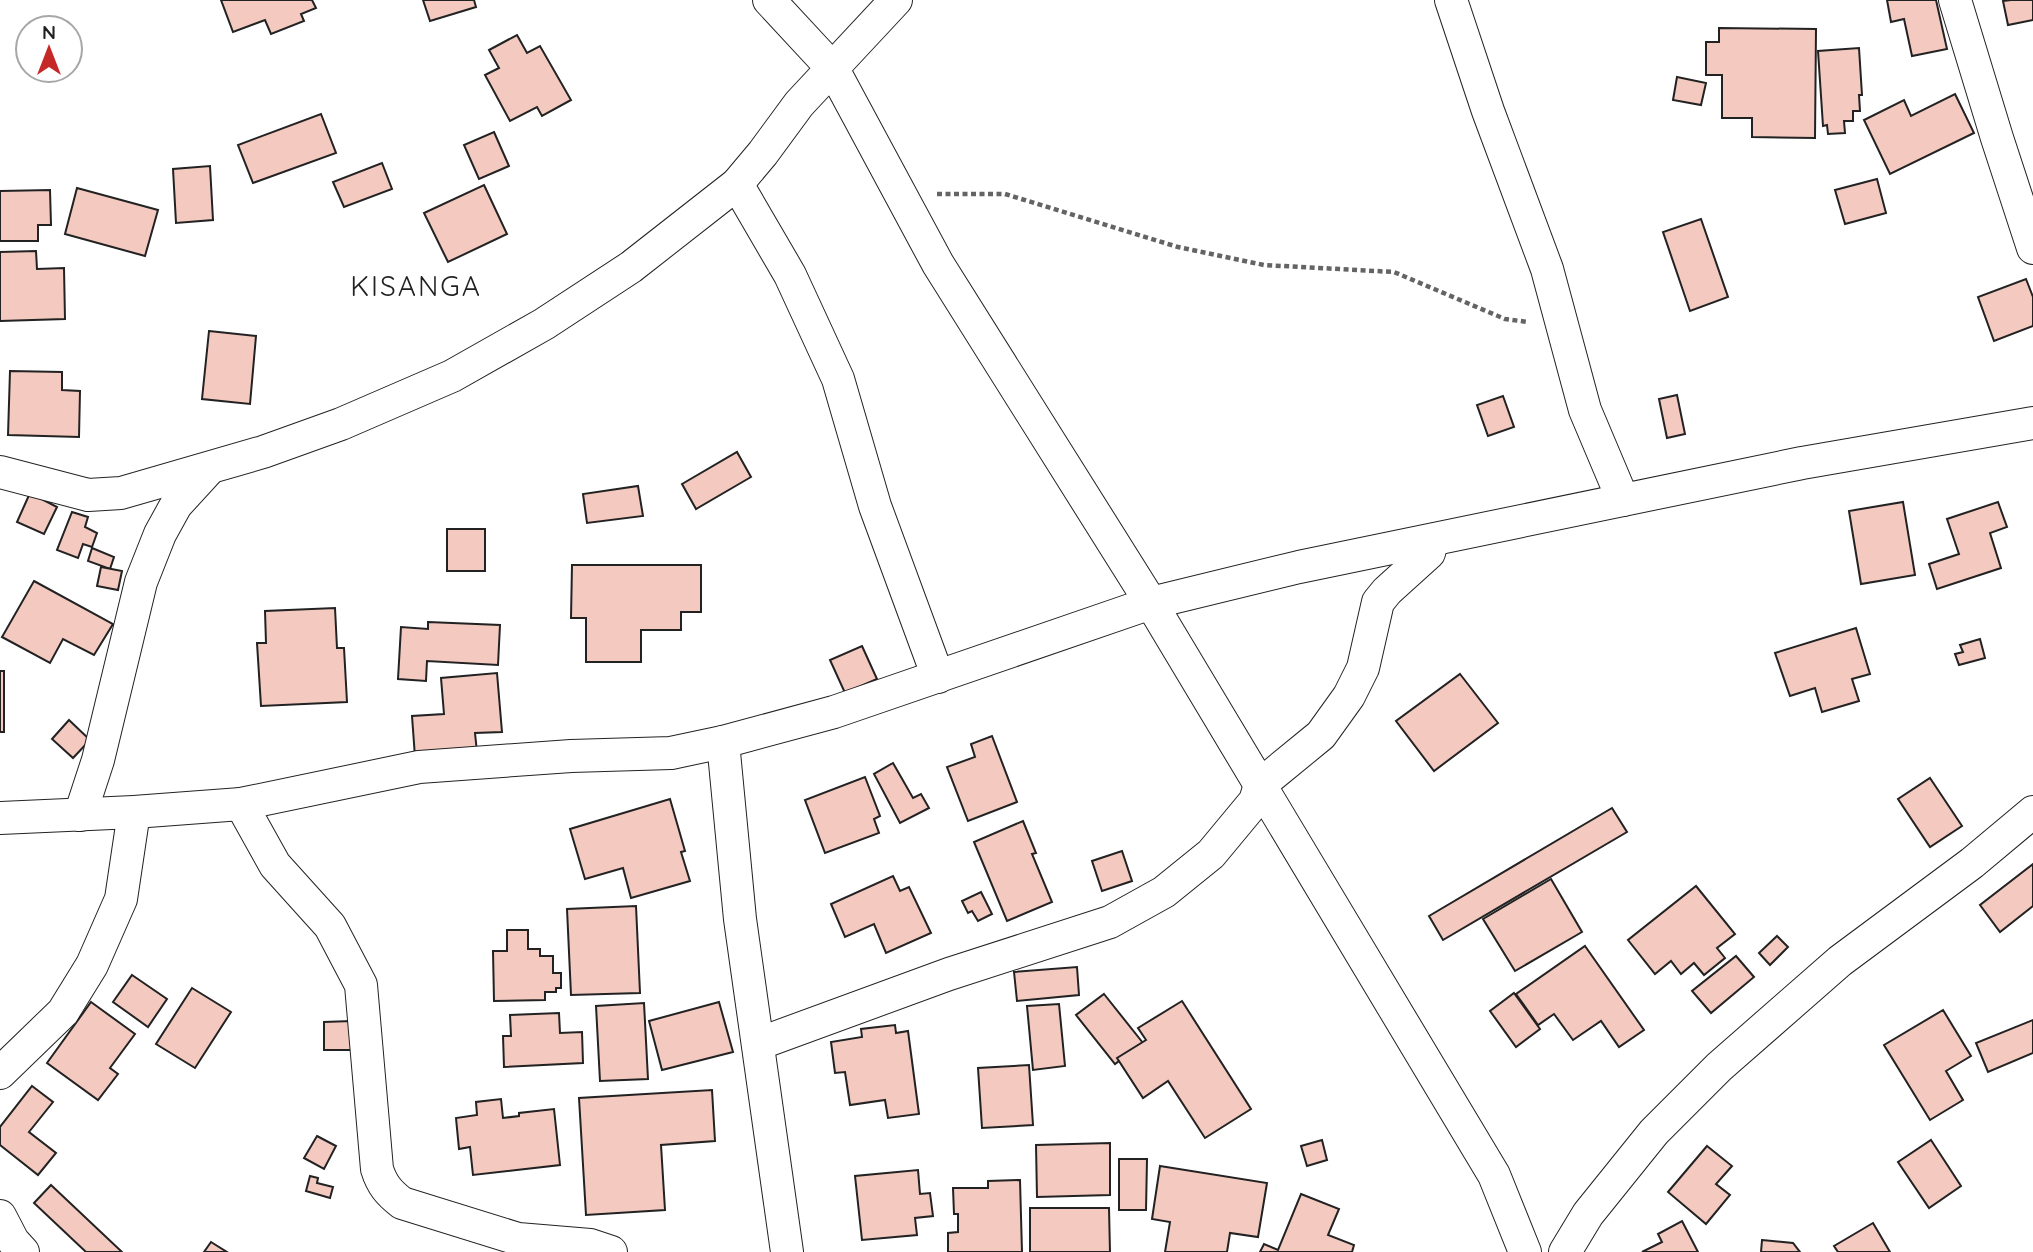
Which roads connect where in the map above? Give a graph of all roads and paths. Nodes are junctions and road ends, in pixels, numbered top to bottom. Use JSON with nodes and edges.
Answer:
{"nodes":[{"id":1,"x":769,"y":0,"type":"edge"},
{"id":2,"x":896,"y":0,"type":"edge"},
{"id":3,"x":1451,"y":0,"type":"edge"},
{"id":4,"x":1955,"y":0,"type":"edge"},
{"id":5,"x":833,"y":69,"type":"junction"},
{"id":6,"x":737,"y":184,"type":"junction"},
{"id":7,"x":902,"y":194,"type":"junction"},
{"id":8,"x":2025,"y":195,"type":"edge"},
{"id":9,"x":2033,"y":248,"type":"edge"},
{"id":10,"x":1563,"y":327,"type":"junction"},
{"id":11,"x":2033,"y":423,"type":"edge"},
{"id":12,"x":210,"y":468,"type":"junction"},
{"id":13,"x":0,"y":472,"type":"edge"},
{"id":14,"x":1623,"y":500,"type":"junction"},
{"id":15,"x":1432,"y":541,"type":"junction"},
{"id":16,"x":1151,"y":603,"type":"junction"},
{"id":17,"x":938,"y":677,"type":"junction"},
{"id":18,"x":723,"y":742,"type":"junction"},
{"id":19,"x":1260,"y":785,"type":"junction"},
{"id":20,"x":241,"y":804,"type":"junction"},
{"id":21,"x":134,"y":812,"type":"junction"},
{"id":22,"x":2033,"y":812,"type":"edge"},
{"id":23,"x":80,"y":815,"type":"junction"},
{"id":24,"x":0,"y":818,"type":"edge"},
{"id":25,"x":758,"y":1044,"type":"junction"},
{"id":26,"x":0,"y":1073,"type":"edge"},
{"id":27,"x":0,"y":1216,"type":"edge"},
{"id":28,"x":23,"y":1252,"type":"edge"},
{"id":29,"x":611,"y":1252,"type":"edge"},
{"id":30,"x":787,"y":1252,"type":"edge"},
{"id":31,"x":1525,"y":1252,"type":"edge"},
{"id":32,"x":1565,"y":1252,"type":"edge"}],
"edges":[{"from":1,"to":5,"type":"street"},
{"from":2,"to":5,"type":"street"},
{"from":3,"to":10,"type":"street"},
{"from":4,"to":8,"type":"street"},
{"from":5,"to":6,"type":"street"},
{"from":5,"to":7,"type":"street"},
{"from":6,"to":12,"type":"street"},
{"from":6,"to":17,"type":"street"},
{"from":7,"to":10,"type":"path"},
{"from":7,"to":16,"type":"street"},
{"from":8,"to":9,"type":"street"},
{"from":10,"to":14,"type":"street"},
{"from":11,"to":14,"type":"street"},
{"from":12,"to":13,"type":"street"},
{"from":12,"to":23,"type":"street"},
{"from":14,"to":15,"type":"street"},
{"from":15,"to":16,"type":"street"},
{"from":15,"to":19,"type":"street"},
{"from":16,"to":17,"type":"street"},
{"from":16,"to":19,"type":"street"},
{"from":17,"to":18,"type":"street"},
{"from":18,"to":20,"type":"street"},
{"from":18,"to":25,"type":"street"},
{"from":19,"to":25,"type":"street"},
{"from":19,"to":31,"type":"street"},
{"from":20,"to":21,"type":"street"},
{"from":20,"to":29,"type":"street"},
{"from":21,"to":23,"type":"street"},
{"from":21,"to":26,"type":"street"},
{"from":22,"to":32,"type":"street"},
{"from":23,"to":24,"type":"street"},
{"from":25,"to":30,"type":"street"},
{"from":27,"to":28,"type":"street"}]}
